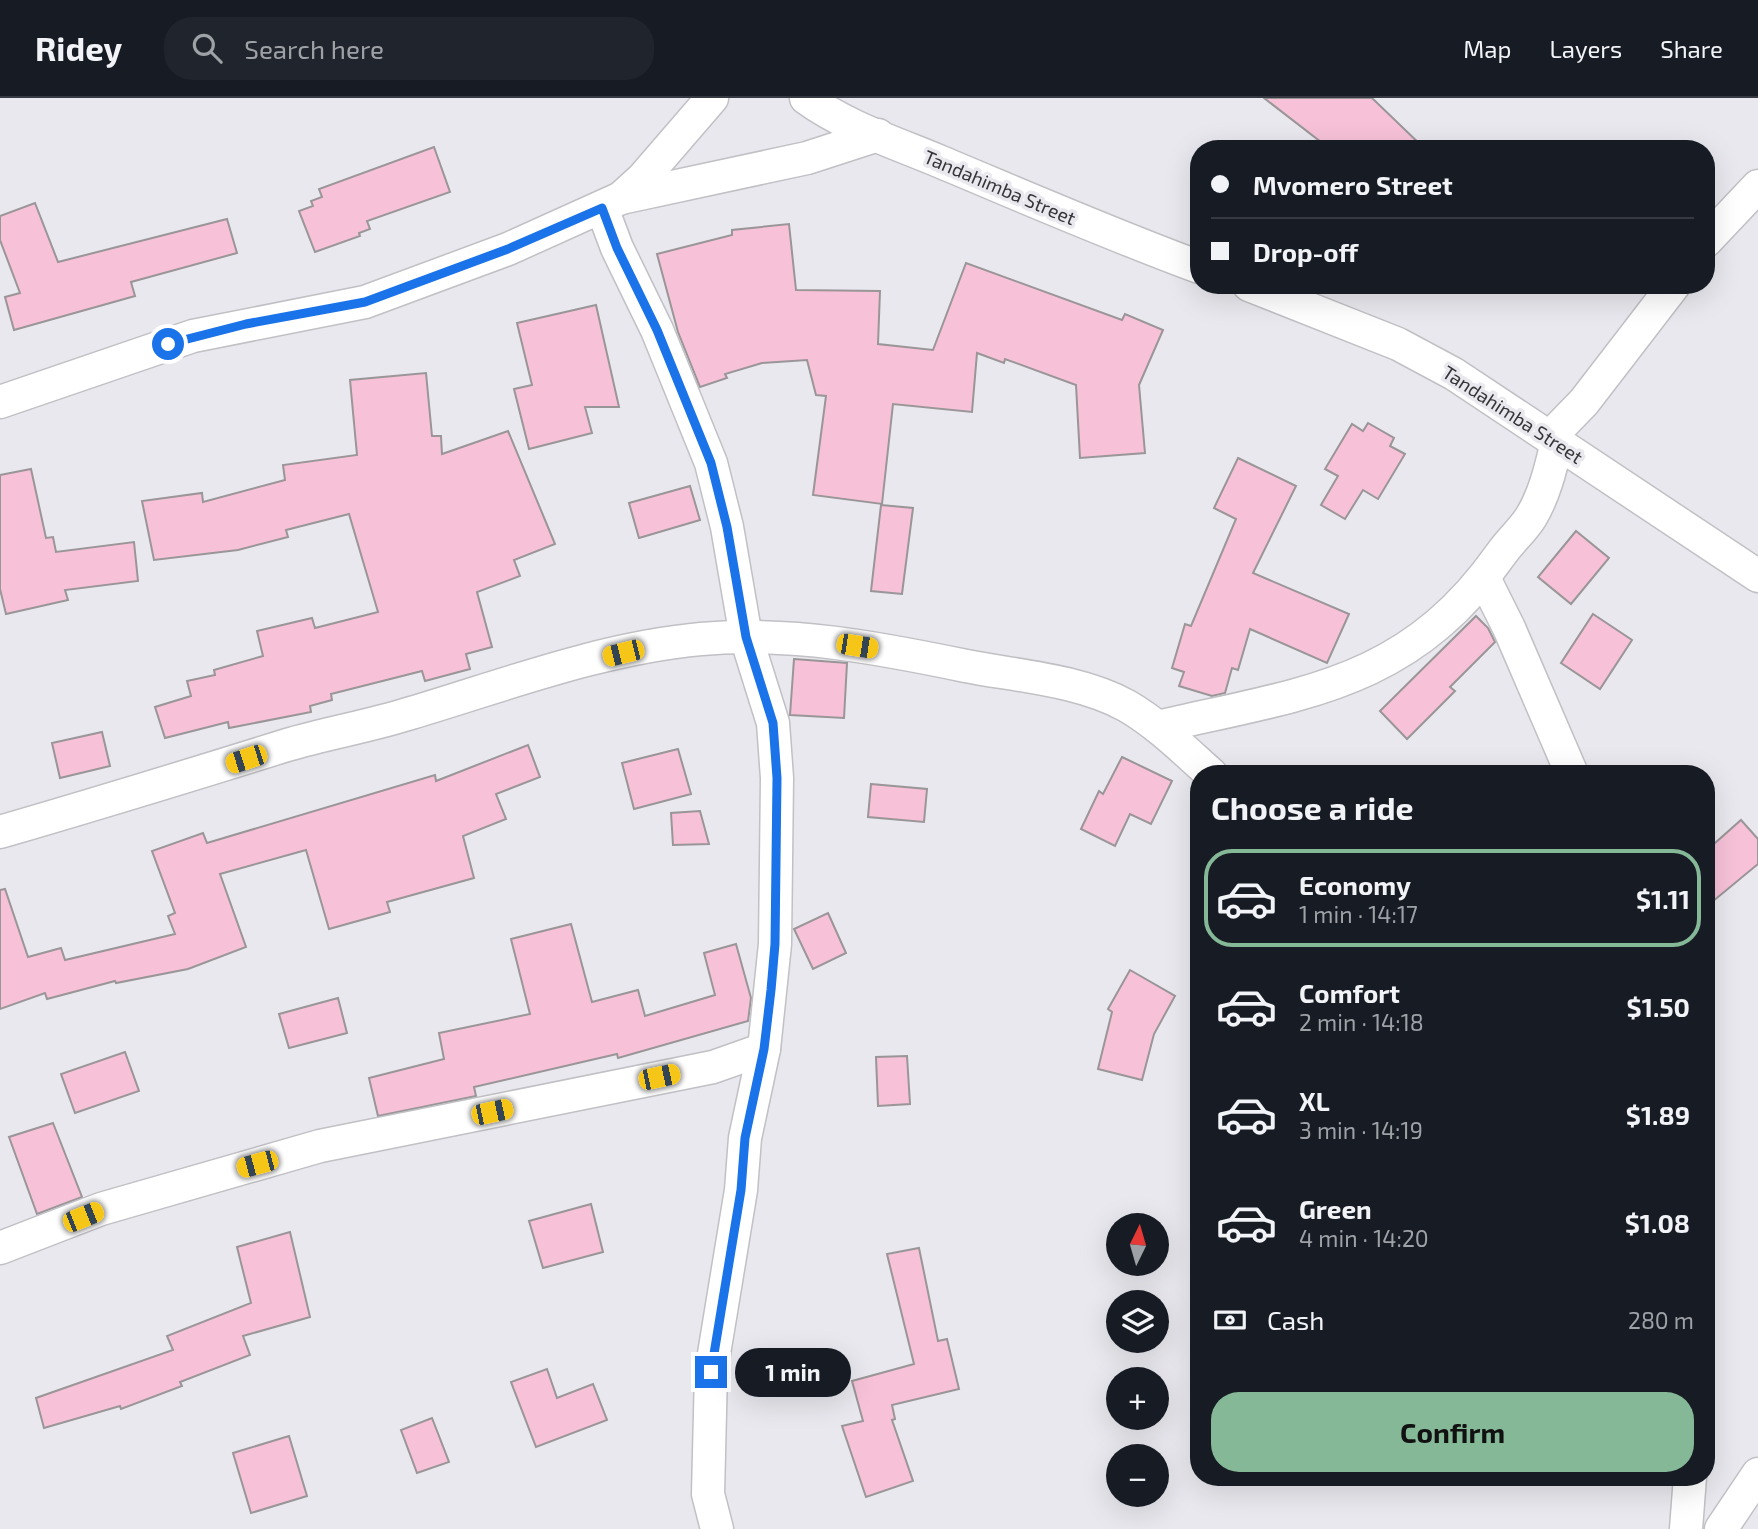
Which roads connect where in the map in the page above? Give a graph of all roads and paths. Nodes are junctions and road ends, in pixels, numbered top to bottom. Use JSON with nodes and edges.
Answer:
{"nodes":[{"id":1,"x":712,"y":98,"type":"edge"},
{"id":2,"x":806,"y":98,"type":"edge"},
{"id":3,"x":878,"y":135,"type":"junction"},
{"id":4,"x":1758,"y":186,"type":"edge"},
{"id":5,"x":612,"y":203,"type":"junction"},
{"id":6,"x":1715,"y":231,"type":"edge"},
{"id":7,"x":1190,"y":264,"type":"edge"},
{"id":8,"x":1272,"y":294,"type":"edge"},
{"id":9,"x":1667,"y":294,"type":"edge"},
{"id":10,"x":0,"y":402,"type":"edge"},
{"id":11,"x":1554,"y":440,"type":"junction"},
{"id":12,"x":1758,"y":576,"type":"edge"},
{"id":13,"x":1484,"y":578,"type":"junction"},
{"id":14,"x":746,"y":637,"type":"junction"},
{"id":15,"x":1158,"y":727,"type":"junction"},
{"id":16,"x":1201,"y":765,"type":"edge"},
{"id":17,"x":1568,"y":765,"type":"edge"},
{"id":18,"x":0,"y":832,"type":"edge"},
{"id":19,"x":764,"y":1049,"type":"junction"},
{"id":20,"x":0,"y":1248,"type":"edge"},
{"id":21,"x":1758,"y":1474,"type":"edge"},
{"id":22,"x":1689,"y":1486,"type":"edge"},
{"id":23,"x":717,"y":1529,"type":"edge"},
{"id":24,"x":1686,"y":1529,"type":"edge"},
{"id":25,"x":1720,"y":1529,"type":"edge"}],
"edges":[{"from":1,"to":5,"type":"street"},
{"from":2,"to":3,"type":"street","name":"Tandahimba Street"},
{"from":3,"to":5,"type":"street"},
{"from":3,"to":7,"type":"street","name":"Tandahimba Street"},
{"from":4,"to":6,"type":"street"},
{"from":5,"to":10,"type":"street"},
{"from":5,"to":14,"type":"street"},
{"from":8,"to":11,"type":"street","name":"Tandahimba Street"},
{"from":9,"to":11,"type":"street"},
{"from":11,"to":12,"type":"street","name":"Tandahimba Street"},
{"from":11,"to":13,"type":"street"},
{"from":13,"to":15,"type":"street"},
{"from":13,"to":17,"type":"street"},
{"from":14,"to":15,"type":"street"},
{"from":14,"to":18,"type":"street"},
{"from":14,"to":19,"type":"street"},
{"from":15,"to":16,"type":"street"},
{"from":19,"to":20,"type":"street"},
{"from":19,"to":23,"type":"street"},
{"from":21,"to":25,"type":"street"},
{"from":22,"to":24,"type":"street"}]}
